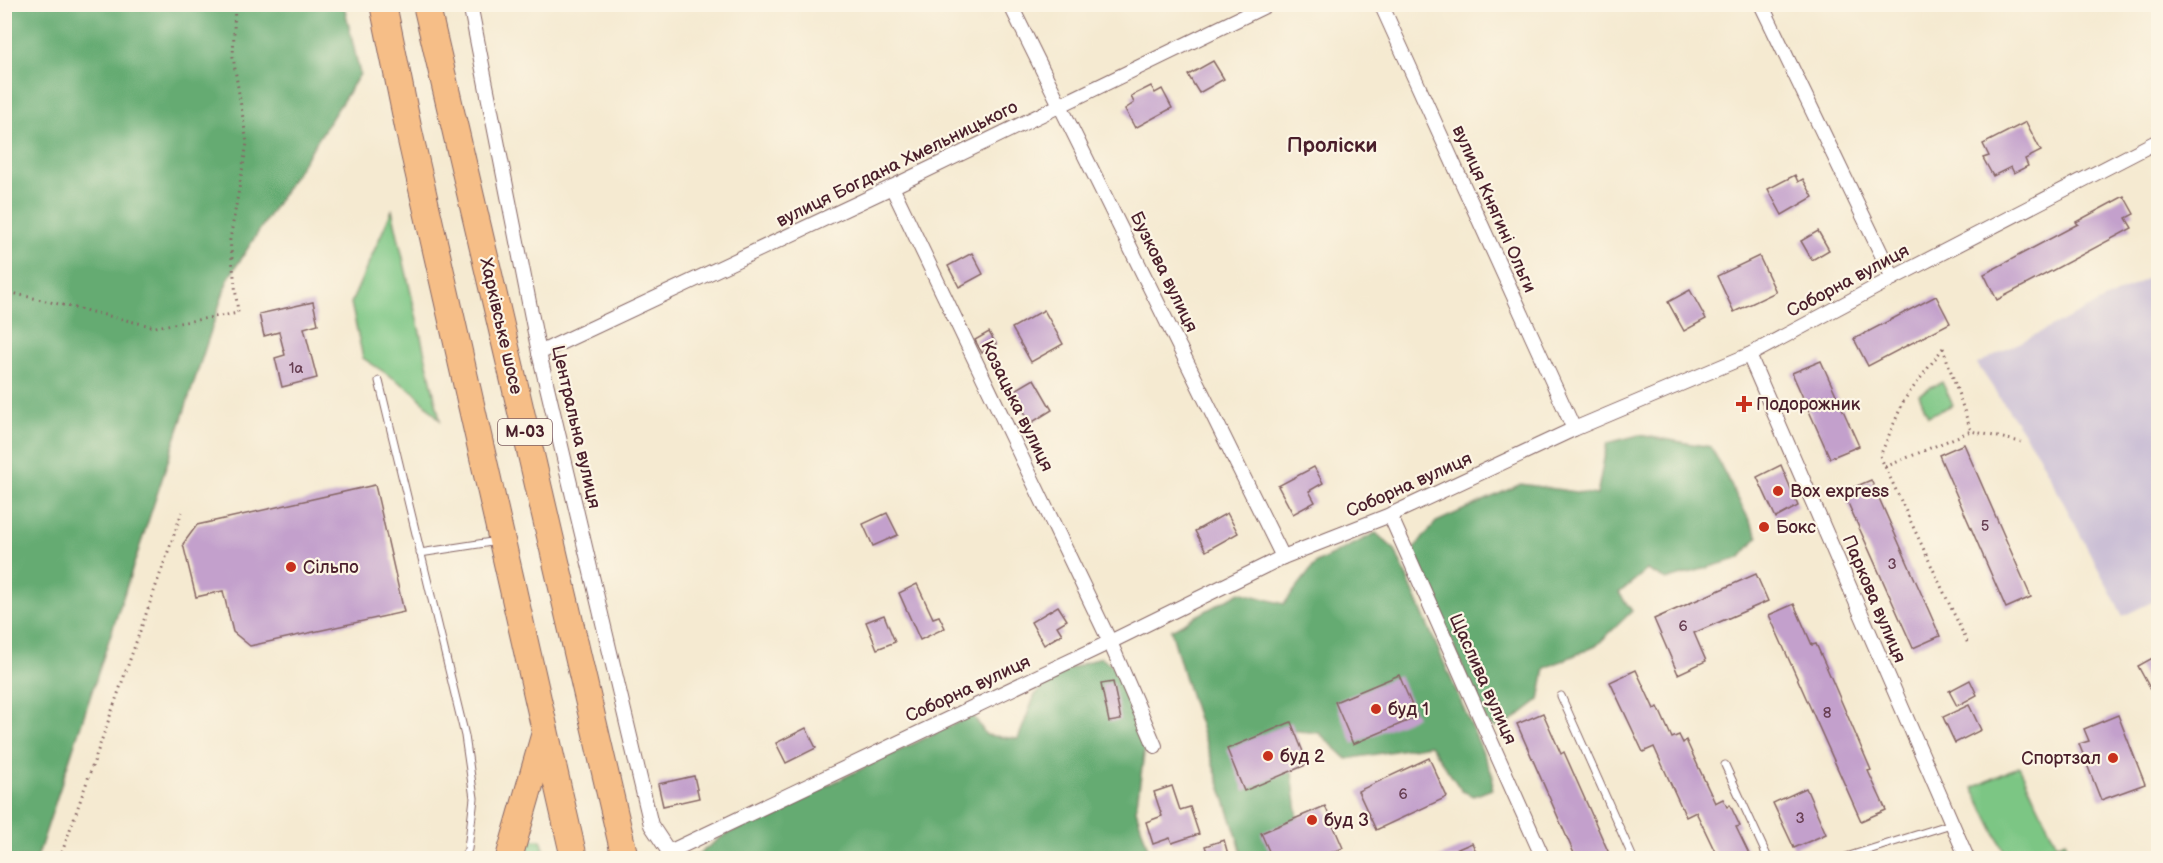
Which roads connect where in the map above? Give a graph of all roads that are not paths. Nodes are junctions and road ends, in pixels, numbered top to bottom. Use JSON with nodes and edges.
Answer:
{"nodes":[{"id":1,"x":383,"y":4,"type":"edge"},
{"id":2,"x":426,"y":4,"type":"edge"},
{"id":3,"x":470,"y":4,"type":"edge"},
{"id":4,"x":1010,"y":4,"type":"edge"},
{"id":5,"x":1269,"y":4,"type":"edge"},
{"id":6,"x":1381,"y":4,"type":"edge"},
{"id":7,"x":1761,"y":4,"type":"edge"},
{"id":8,"x":1061,"y":105,"type":"junction"},
{"id":9,"x":2158,"y":141,"type":"edge"},
{"id":10,"x":892,"y":187,"type":"junction"},
{"id":11,"x":1893,"y":278,"type":"junction"},
{"id":12,"x":539,"y":353,"type":"junction"},
{"id":13,"x":1749,"y":355,"type":"junction"},
{"id":14,"x":379,"y":381,"type":"dead end"},
{"id":15,"x":1574,"y":429,"type":"junction"},
{"id":16,"x":1390,"y":515,"type":"junction"},
{"id":17,"x":502,"y":541,"type":"junction"},
{"id":18,"x":420,"y":553,"type":"junction"},
{"id":19,"x":1283,"y":557,"type":"junction"},
{"id":20,"x":1110,"y":642,"type":"junction"},
{"id":21,"x":1561,"y":696,"type":"dead end"},
{"id":22,"x":545,"y":733,"type":"junction"},
{"id":23,"x":1155,"y":746,"type":"dead end"},
{"id":24,"x":1725,"y":765,"type":"dead end"},
{"id":25,"x":1951,"y":824,"type":"junction"},
{"id":26,"x":669,"y":852,"type":"joint"},
{"id":27,"x":513,"y":854,"type":"edge"},
{"id":28,"x":464,"y":858,"type":"edge"},
{"id":29,"x":574,"y":858,"type":"edge"},
{"id":30,"x":624,"y":858,"type":"edge"},
{"id":31,"x":1543,"y":858,"type":"edge"},
{"id":32,"x":1633,"y":858,"type":"edge"},
{"id":33,"x":1768,"y":858,"type":"edge"},
{"id":34,"x":1843,"y":858,"type":"edge"},
{"id":35,"x":1967,"y":858,"type":"edge"}],
"edges":[{"from":1,"to":17,"type":"highway","number":"М-03"},
{"from":2,"to":30,"type":"highway","name":"Харківське шосе","number":"М-03"},
{"from":3,"to":12,"type":"street","name":"Центральна вулиця"},
{"from":4,"to":8,"type":"street","name":"Бузкова вулиця"},
{"from":5,"to":8,"type":"street","name":"вулиця Богдана Хмельницького"},
{"from":6,"to":15,"type":"street","name":"вулиця Княгині Ольги"},
{"from":7,"to":11,"type":"street"},
{"from":8,"to":10,"type":"street","name":"вулиця Богдана Хмельницького"},
{"from":8,"to":19,"type":"street","name":"Бузкова вулиця"},
{"from":9,"to":11,"type":"street","name":"Соборна вулиця"},
{"from":10,"to":12,"type":"street","name":"вулиця Богдана Хмельницького"},
{"from":10,"to":20,"type":"street","name":"Козацька вулиця"},
{"from":11,"to":13,"type":"street","name":"Соборна вулиця"},
{"from":12,"to":26,"type":"street","name":"Центральна вулиця"},
{"from":13,"to":15,"type":"street","name":"Соборна вулиця"},
{"from":13,"to":25,"type":"street","name":"Паркова вулиця"},
{"from":14,"to":18,"type":"lane"},
{"from":15,"to":16,"type":"street","name":"Соборна вулиця"},
{"from":16,"to":19,"type":"street","name":"Соборна вулиця"},
{"from":16,"to":31,"type":"street","name":"Щаслива вулиця"},
{"from":17,"to":18,"type":"lane"},
{"from":17,"to":22,"type":"highway","number":"М-03"},
{"from":18,"to":28,"type":"lane"},
{"from":19,"to":20,"type":"street","name":"Соборна вулиця"},
{"from":20,"to":23,"type":"street","name":"Козацька вулиця"},
{"from":20,"to":26,"type":"street","name":"Соборна вулиця"},
{"from":21,"to":32,"type":"lane"},
{"from":22,"to":27,"type":"highway"},
{"from":22,"to":29,"type":"highway","number":"М-03"},
{"from":24,"to":33,"type":"lane"},
{"from":25,"to":34,"type":"lane"},
{"from":25,"to":35,"type":"street","name":"Паркова вулиця"}]}
